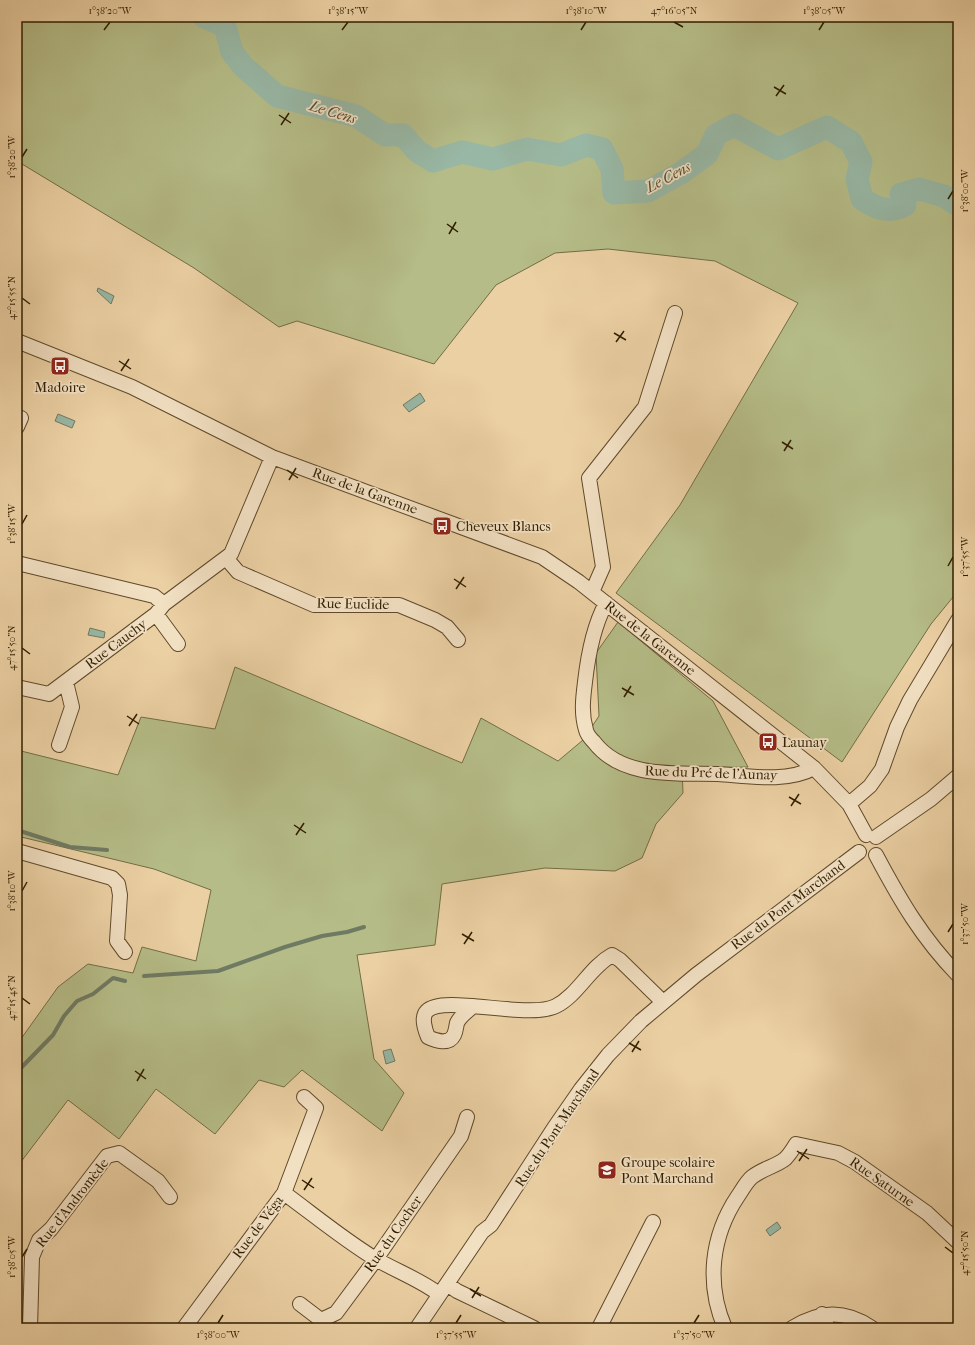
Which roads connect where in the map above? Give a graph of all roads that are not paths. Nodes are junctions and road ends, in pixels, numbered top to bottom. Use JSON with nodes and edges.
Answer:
{"nodes":[{"id":1,"x":675,"y":312,"type":"dead end"},
{"id":2,"x":17,"y":341,"type":"edge"},
{"id":3,"x":272,"y":457,"type":"junction"},
{"id":4,"x":226,"y":558,"type":"junction"},
{"id":5,"x":17,"y":563,"type":"edge"},
{"id":6,"x":592,"y":592,"type":"junction"},
{"id":7,"x":606,"y":603,"type":"junction"},
{"id":8,"x":160,"y":609,"type":"junction"},
{"id":9,"x":958,"y":620,"type":"edge"},
{"id":10,"x":458,"y":640,"type":"dead end"},
{"id":11,"x":178,"y":644,"type":"dead end"},
{"id":12,"x":66,"y":682,"type":"junction"},
{"id":13,"x":17,"y":686,"type":"edge"},
{"id":14,"x":59,"y":745,"type":"dead end"},
{"id":15,"x":814,"y":768,"type":"junction"},
{"id":16,"x":958,"y":776,"type":"edge"},
{"id":17,"x":849,"y":804,"type":"junction"},
{"id":18,"x":871,"y":836,"type":"junction"},
{"id":19,"x":17,"y":851,"type":"edge"},
{"id":20,"x":859,"y":852,"type":"junction"},
{"id":21,"x":876,"y":854,"type":"junction"},
{"id":22,"x":125,"y":952,"type":"dead end"},
{"id":23,"x":958,"y":975,"type":"edge"},
{"id":24,"x":664,"y":1002,"type":"junction"},
{"id":25,"x":473,"y":1006,"type":"dead end"},
{"id":26,"x":304,"y":1097,"type":"dead end"},
{"id":27,"x":466,"y":1117,"type":"dead end"},
{"id":28,"x":284,"y":1193,"type":"junction"},
{"id":29,"x":170,"y":1198,"type":"dead end"},
{"id":30,"x":653,"y":1222,"type":"dead end"},
{"id":31,"x":958,"y":1242,"type":"edge"},
{"id":32,"x":376,"y":1259,"type":"junction"},
{"id":33,"x":443,"y":1289,"type":"junction"},
{"id":34,"x":300,"y":1304,"type":"dead end"},
{"id":35,"x":822,"y":1314,"type":"junction"},
{"id":36,"x":30,"y":1328,"type":"edge"},
{"id":37,"x":184,"y":1328,"type":"edge"},
{"id":38,"x":417,"y":1328,"type":"edge"},
{"id":39,"x":534,"y":1328,"type":"edge"},
{"id":40,"x":600,"y":1328,"type":"edge"},
{"id":41,"x":725,"y":1328,"type":"edge"},
{"id":42,"x":792,"y":1328,"type":"edge"},
{"id":43,"x":828,"y":1328,"type":"edge"},
{"id":44,"x":872,"y":1328,"type":"edge"}],
"edges":[{"from":1,"to":6,"type":"street"},
{"from":2,"to":3,"type":"street","name":"Rue de la Garenne"},
{"from":3,"to":4,"type":"street"},
{"from":3,"to":6,"type":"street","name":"Rue de la Garenne"},
{"from":4,"to":8,"type":"street","name":"Rue Cauchy"},
{"from":4,"to":10,"type":"street","name":"Rue Euclide"},
{"from":5,"to":8,"type":"street"},
{"from":6,"to":7,"type":"street","name":"Rue de la Garenne"},
{"from":7,"to":15,"type":"street","name":"Rue de la Garenne"},
{"from":7,"to":15,"type":"street","name":"Rue du Pré de l'Aunay"},
{"from":8,"to":11,"type":"street"},
{"from":8,"to":12,"type":"street","name":"Rue Cauchy"},
{"from":9,"to":17,"type":"street"},
{"from":12,"to":13,"type":"street","name":"Rue Cauchy"},
{"from":12,"to":14,"type":"street"},
{"from":15,"to":17,"type":"street","name":"Rue de la Garenne"},
{"from":16,"to":18,"type":"street"},
{"from":17,"to":18,"type":"street","name":"Rue de la Garenne"},
{"from":18,"to":20,"type":"street"},
{"from":18,"to":21,"type":"street","name":"Rue de la Garenne"},
{"from":19,"to":22,"type":"street"},
{"from":20,"to":21,"type":"street"},
{"from":20,"to":24,"type":"street","name":"Rue du Pont Marchand"},
{"from":21,"to":23,"type":"street","name":"Rue de la Garenne"},
{"from":24,"to":25,"type":"street"},
{"from":24,"to":33,"type":"street","name":"Rue du Pont Marchand"},
{"from":26,"to":28,"type":"street","name":"Rue de Véga"},
{"from":27,"to":32,"type":"street","name":"Rue du Cocher"},
{"from":28,"to":32,"type":"street"},
{"from":28,"to":37,"type":"street","name":"Rue de Véga"},
{"from":29,"to":36,"type":"street","name":"Rue d'Andromède"},
{"from":30,"to":40,"type":"street"},
{"from":31,"to":41,"type":"street","name":"Rue Saturne"},
{"from":32,"to":33,"type":"street"},
{"from":32,"to":34,"type":"street","name":"Rue du Cocher"},
{"from":33,"to":38,"type":"street","name":"Rue du Pont Marchand"},
{"from":33,"to":39,"type":"street"},
{"from":35,"to":42,"type":"street"},
{"from":35,"to":43,"type":"street"},
{"from":35,"to":44,"type":"street"}]}
